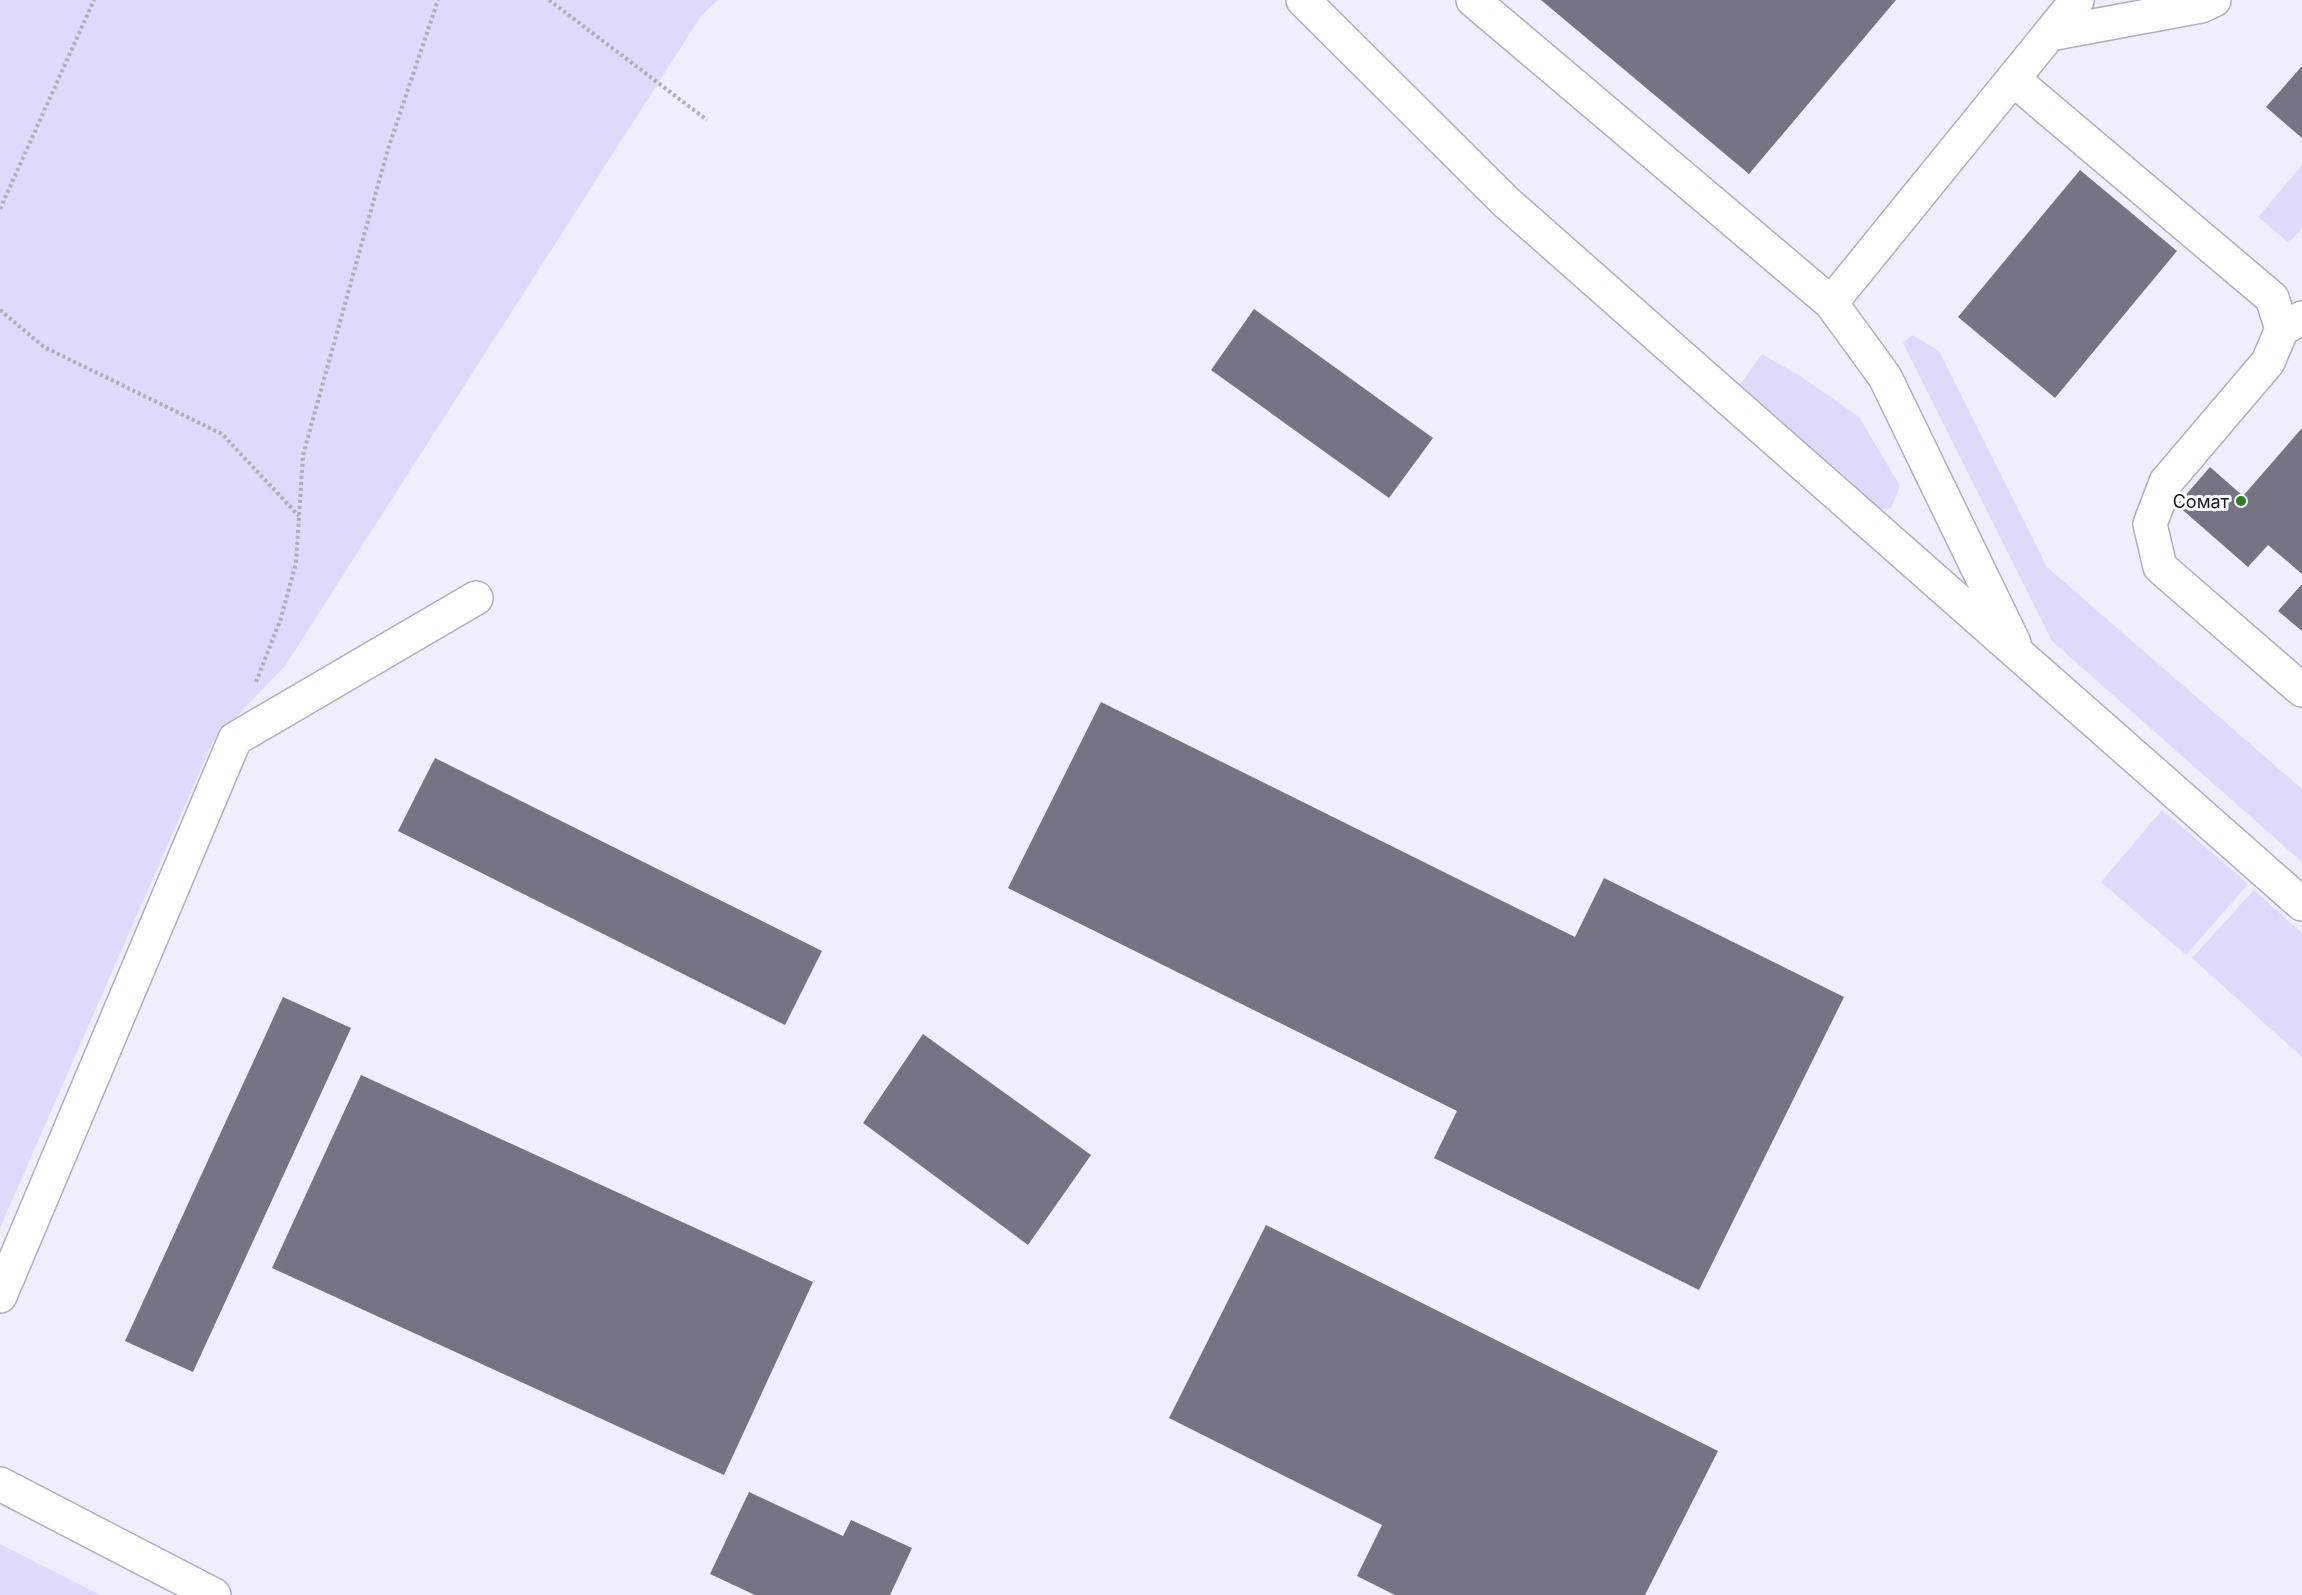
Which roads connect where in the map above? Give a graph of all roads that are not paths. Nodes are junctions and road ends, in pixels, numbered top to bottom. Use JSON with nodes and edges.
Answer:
{"nodes":[{"id":1,"x":1303,"y":0,"type":"edge"},
{"id":2,"x":1473,"y":0,"type":"edge"},
{"id":3,"x":2077,"y":0,"type":"edge"},
{"id":4,"x":2214,"y":0,"type":"edge"},
{"id":5,"x":2050,"y":34,"type":"junction"},
{"id":6,"x":2013,"y":79,"type":"junction"},
{"id":7,"x":1831,"y":303,"type":"junction"},
{"id":8,"x":2292,"y":323,"type":"edge"},
{"id":9,"x":476,"y":598,"type":"dead end"},
{"id":10,"x":2021,"y":658,"type":"junction"},
{"id":11,"x":2302,"y":690,"type":"edge"},
{"id":12,"x":2302,"y":904,"type":"edge"},
{"id":13,"x":0,"y":1296,"type":"edge"},
{"id":14,"x":0,"y":1484,"type":"edge"},
{"id":15,"x":214,"y":1595,"type":"edge"}],
"edges":[{"from":1,"to":10,"type":"street"},
{"from":2,"to":7,"type":"street"},
{"from":3,"to":5,"type":"street"},
{"from":4,"to":5,"type":"street"},
{"from":5,"to":6,"type":"street"},
{"from":6,"to":7,"type":"street"},
{"from":6,"to":8,"type":"street"},
{"from":7,"to":10,"type":"street"},
{"from":8,"to":11,"type":"street"},
{"from":9,"to":13,"type":"street"},
{"from":10,"to":12,"type":"street"},
{"from":14,"to":15,"type":"street"}]}
